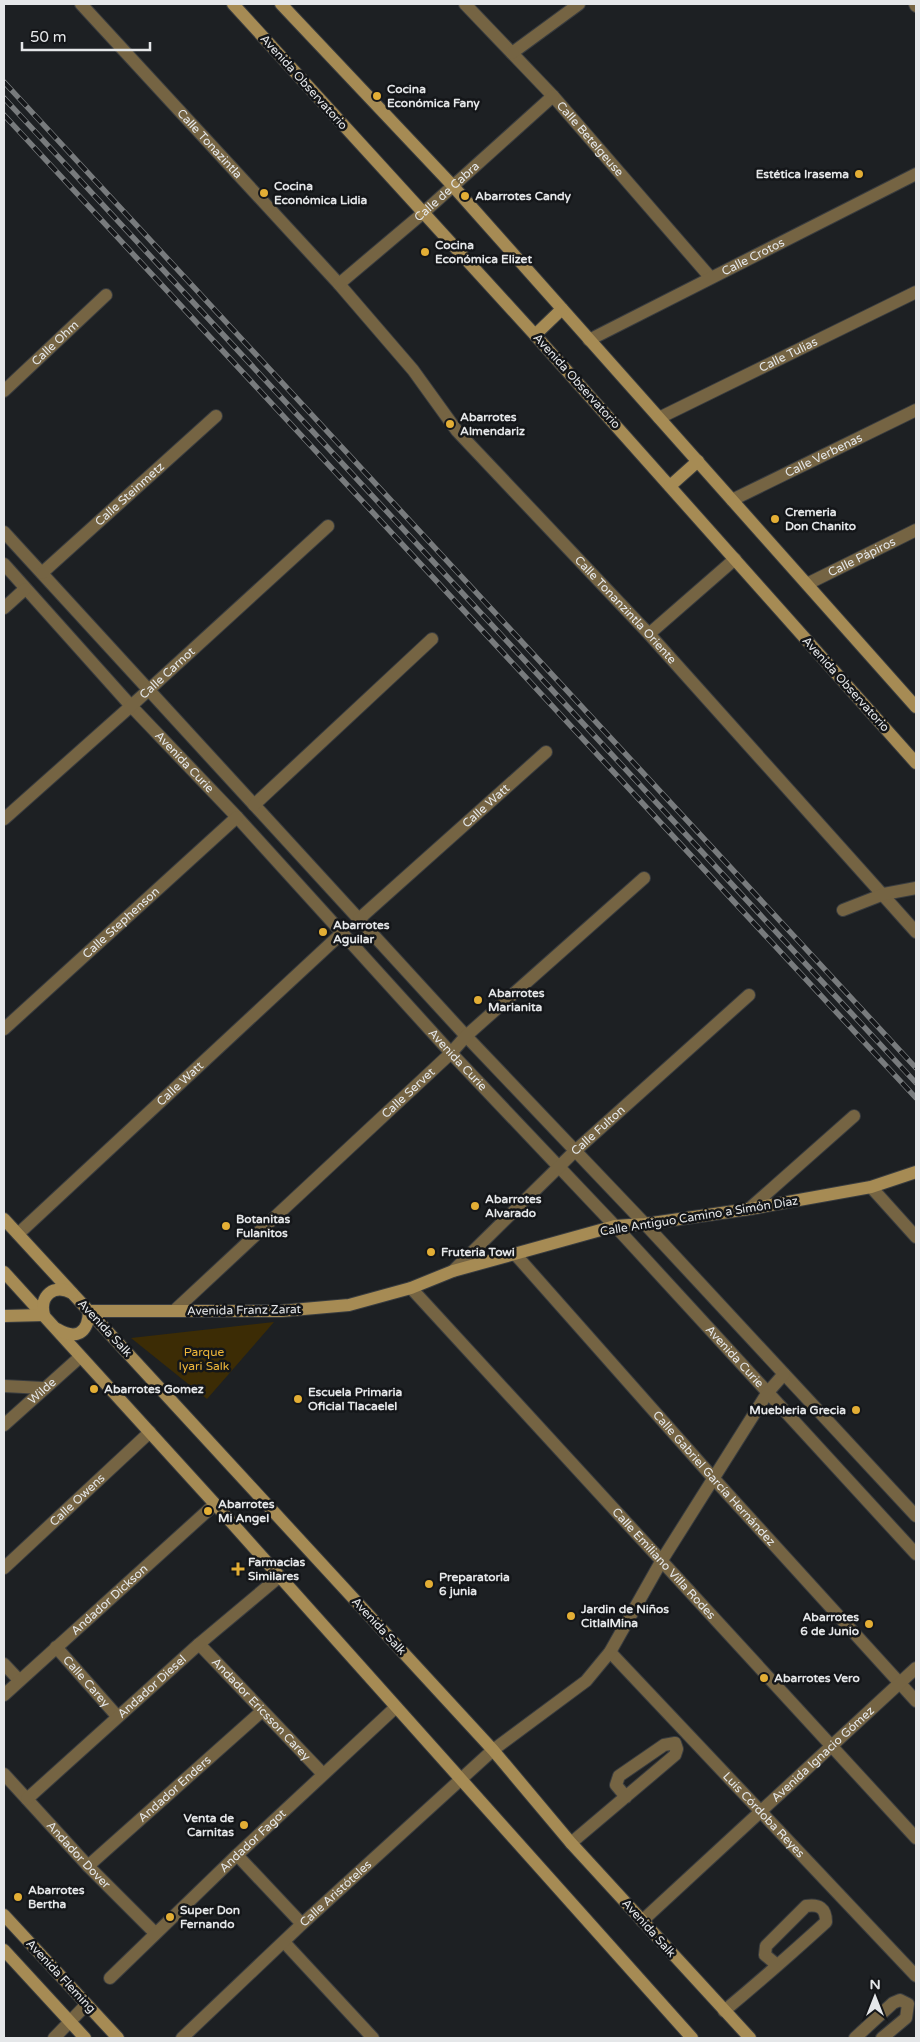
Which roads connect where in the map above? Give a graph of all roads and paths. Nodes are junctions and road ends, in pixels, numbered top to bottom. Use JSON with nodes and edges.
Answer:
{"nodes":[{"id":1,"x":81,"y":4,"type":"edge"},
{"id":2,"x":233,"y":4,"type":"edge"},
{"id":3,"x":281,"y":4,"type":"edge"},
{"id":4,"x":465,"y":4,"type":"edge"},
{"id":5,"x":580,"y":4,"type":"edge"},
{"id":6,"x":512,"y":53,"type":"junction"},
{"id":7,"x":553,"y":96,"type":"junction"},
{"id":8,"x":916,"y":174,"type":"edge"},
{"id":9,"x":452,"y":185,"type":"junction"},
{"id":10,"x":423,"y":213,"type":"junction"},
{"id":11,"x":710,"y":277,"type":"junction"},
{"id":12,"x":339,"y":284,"type":"junction"},
{"id":13,"x":916,"y":292,"type":"edge"},
{"id":14,"x":106,"y":295,"type":"dead end"},
{"id":15,"x":562,"y":309,"type":"junction"},
{"id":16,"x":535,"y":334,"type":"junction"},
{"id":17,"x":589,"y":340,"type":"junction"},
{"id":18,"x":4,"y":391,"type":"edge"},
{"id":19,"x":916,"y":410,"type":"edge"},
{"id":20,"x":216,"y":416,"type":"dead end"},
{"id":21,"x":659,"y":418,"type":"junction"},
{"id":22,"x":698,"y":461,"type":"junction"},
{"id":23,"x":670,"y":486,"type":"junction"},
{"id":24,"x":732,"y":500,"type":"junction"},
{"id":25,"x":328,"y":526,"type":"dead end"},
{"id":26,"x":4,"y":532,"type":"edge"},
{"id":27,"x":914,"y":534,"type":"edge"},
{"id":28,"x":735,"y":559,"type":"junction"},
{"id":29,"x":4,"y":564,"type":"edge"},
{"id":30,"x":42,"y":573,"type":"junction"},
{"id":31,"x":807,"y":584,"type":"junction"},
{"id":32,"x":25,"y":589,"type":"junction"},
{"id":33,"x":4,"y":608,"type":"edge"},
{"id":34,"x":649,"y":634,"type":"junction"},
{"id":35,"x":432,"y":639,"type":"dead end"},
{"id":36,"x":148,"y":689,"type":"junction"},
{"id":37,"x":131,"y":706,"type":"junction"},
{"id":38,"x":916,"y":707,"type":"edge"},
{"id":39,"x":546,"y":752,"type":"dead end"},
{"id":40,"x":916,"y":763,"type":"edge"},
{"id":41,"x":254,"y":805,"type":"junction"},
{"id":42,"x":237,"y":817,"type":"junction"},
{"id":43,"x":4,"y":819,"type":"edge"},
{"id":44,"x":644,"y":878,"type":"dead end"},
{"id":45,"x":916,"y":888,"type":"edge"},
{"id":46,"x":884,"y":894,"type":"junction"},
{"id":47,"x":843,"y":910,"type":"dead end"},
{"id":48,"x":358,"y":919,"type":"junction"},
{"id":49,"x":916,"y":932,"type":"edge"},
{"id":50,"x":342,"y":933,"type":"junction"},
{"id":51,"x":749,"y":995,"type":"dead end"},
{"id":52,"x":4,"y":1029,"type":"edge"},
{"id":53,"x":466,"y":1036,"type":"junction"},
{"id":54,"x":451,"y":1053,"type":"junction"},
{"id":55,"x":854,"y":1116,"type":"dead end"},
{"id":56,"x":575,"y":1151,"type":"junction"},
{"id":57,"x":559,"y":1166,"type":"junction"},
{"id":58,"x":916,"y":1172,"type":"edge"},
{"id":59,"x":871,"y":1187,"type":"junction"},
{"id":60,"x":749,"y":1209,"type":"junction"},
{"id":61,"x":4,"y":1219,"type":"edge"},
{"id":62,"x":645,"y":1224,"type":"junction"},
{"id":63,"x":615,"y":1226,"type":"junction"},
{"id":64,"x":18,"y":1234,"type":"junction"},
{"id":65,"x":916,"y":1237,"type":"edge"},
{"id":66,"x":515,"y":1254,"type":"junction"},
{"id":67,"x":453,"y":1271,"type":"junction"},
{"id":68,"x":4,"y":1272,"type":"edge"},
{"id":69,"x":411,"y":1288,"type":"junction"},
{"id":70,"x":73,"y":1294,"type":"junction"},
{"id":71,"x":89,"y":1311,"type":"junction"},
{"id":72,"x":174,"y":1311,"type":"junction"},
{"id":73,"x":44,"y":1315,"type":"junction"},
{"id":74,"x":4,"y":1316,"type":"edge"},
{"id":75,"x":54,"y":1327,"type":"junction"},
{"id":76,"x":80,"y":1357,"type":"junction"},
{"id":77,"x":784,"y":1374,"type":"junction"},
{"id":78,"x":4,"y":1386,"type":"edge"},
{"id":79,"x":43,"y":1388,"type":"junction"},
{"id":80,"x":768,"y":1392,"type":"junction"},
{"id":81,"x":4,"y":1425,"type":"edge"},
{"id":82,"x":150,"y":1432,"type":"junction"},
{"id":83,"x":715,"y":1480,"type":"junction"},
{"id":84,"x":215,"y":1504,"type":"junction"},
{"id":85,"x":916,"y":1516,"type":"edge"},
{"id":86,"x":916,"y":1554,"type":"edge"},
{"id":87,"x":662,"y":1560,"type":"junction"},
{"id":88,"x":4,"y":1568,"type":"edge"},
{"id":89,"x":279,"y":1577,"type":"junction"},
{"id":90,"x":199,"y":1644,"type":"junction"},
{"id":91,"x":56,"y":1647,"type":"junction"},
{"id":92,"x":610,"y":1652,"type":"junction"},
{"id":93,"x":4,"y":1664,"type":"edge"},
{"id":94,"x":916,"y":1668,"type":"edge"},
{"id":95,"x":19,"y":1680,"type":"junction"},
{"id":96,"x":899,"y":1682,"type":"junction"},
{"id":97,"x":4,"y":1695,"type":"edge"},
{"id":98,"x":916,"y":1701,"type":"edge"},
{"id":99,"x":396,"y":1707,"type":"junction"},
{"id":100,"x":262,"y":1711,"type":"junction"},
{"id":101,"x":117,"y":1716,"type":"junction"},
{"id":102,"x":832,"y":1745,"type":"junction"},
{"id":103,"x":493,"y":1750,"type":"junction"},
{"id":104,"x":4,"y":1774,"type":"edge"},
{"id":105,"x":323,"y":1774,"type":"junction"},
{"id":106,"x":461,"y":1779,"type":"junction"},
{"id":107,"x":626,"y":1797,"type":"junction"},
{"id":108,"x":27,"y":1799,"type":"junction"},
{"id":109,"x":760,"y":1811,"type":"junction"},
{"id":110,"x":916,"y":1838,"type":"edge"},
{"id":111,"x":571,"y":1843,"type":"junction"},
{"id":112,"x":236,"y":1855,"type":"junction"},
{"id":113,"x":88,"y":1866,"type":"junction"},
{"id":114,"x":4,"y":1915,"type":"edge"},
{"id":115,"x":642,"y":1921,"type":"junction"},
{"id":116,"x":302,"y":1924,"type":"junction"},
{"id":117,"x":155,"y":1933,"type":"junction"},
{"id":118,"x":284,"y":1942,"type":"junction"},
{"id":119,"x":5,"y":1954,"type":"edge"},
{"id":120,"x":777,"y":1965,"type":"junction"},
{"id":121,"x":916,"y":1976,"type":"edge"},
{"id":122,"x":110,"y":1978,"type":"dead end"},
{"id":123,"x":86,"y":2005,"type":"junction"},
{"id":124,"x":724,"y":2010,"type":"junction"},
{"id":125,"x":70,"y":2022,"type":"junction"},
{"id":126,"x":54,"y":2038,"type":"edge"},
{"id":127,"x":85,"y":2038,"type":"edge"},
{"id":128,"x":118,"y":2038,"type":"edge"},
{"id":129,"x":182,"y":2038,"type":"edge"},
{"id":130,"x":373,"y":2038,"type":"edge"},
{"id":131,"x":692,"y":2038,"type":"edge"},
{"id":132,"x":750,"y":2038,"type":"edge"},
{"id":133,"x":855,"y":2038,"type":"edge"},
{"id":134,"x":882,"y":2038,"type":"edge"}],
"edges":[{"from":1,"to":12,"type":"street","name":"Calle Tonazintla"},
{"from":2,"to":10,"type":"main road","name":"Avenida Observatorio"},
{"from":3,"to":9,"type":"main road"},
{"from":4,"to":6,"type":"street","name":"Calle Betelgeuse"},
{"from":5,"to":6,"type":"street"},
{"from":6,"to":7,"type":"street","name":"Calle Betelgeuse"},
{"from":7,"to":9,"type":"street","name":"Calle de Cabra"},
{"from":7,"to":11,"type":"street","name":"Calle Betelgeuse"},
{"from":8,"to":11,"type":"street","name":"Calle Crotos"},
{"from":9,"to":10,"type":"street","name":"Calle de Cabra"},
{"from":9,"to":15,"type":"main road"},
{"from":10,"to":12,"type":"street","name":"Calle de Cabra"},
{"from":10,"to":16,"type":"main road","name":"Avenida Observatorio"},
{"from":11,"to":17,"type":"street","name":"Calle Crotos"},
{"from":12,"to":34,"type":"street","name":"Calle Tonanzintla Oriente"},
{"from":13,"to":21,"type":"street","name":"Calle Tulias"},
{"from":14,"to":18,"type":"street","name":"Calle Ohm"},
{"from":15,"to":16,"type":"main road"},
{"from":15,"to":17,"type":"main road"},
{"from":16,"to":23,"type":"main road","name":"Avenida Observatorio"},
{"from":17,"to":21,"type":"main road"},
{"from":19,"to":24,"type":"street","name":"Calle Verbenas"},
{"from":20,"to":30,"type":"street","name":"Calle Steinmetz"},
{"from":21,"to":22,"type":"main road"},
{"from":22,"to":23,"type":"main road"},
{"from":22,"to":24,"type":"main road"},
{"from":23,"to":28,"type":"main road","name":"Avenida Observatorio"},
{"from":24,"to":31,"type":"main road"},
{"from":25,"to":36,"type":"street","name":"Calle Carnot"},
{"from":26,"to":30,"type":"street","name":"Avenida Curie"},
{"from":27,"to":31,"type":"street","name":"Calle Pápiros"},
{"from":28,"to":34,"type":"street"},
{"from":28,"to":40,"type":"main road","name":"Avenida Observatorio"},
{"from":29,"to":32,"type":"street","name":"Avenida Curie"},
{"from":30,"to":36,"type":"street","name":"Avenida Curie"},
{"from":31,"to":38,"type":"main road"},
{"from":32,"to":33,"type":"street"},
{"from":32,"to":37,"type":"street","name":"Avenida Curie"},
{"from":34,"to":46,"type":"street","name":"Calle Tonanzintla Oriente"},
{"from":35,"to":41,"type":"street"},
{"from":36,"to":37,"type":"street","name":"Calle Carnot"},
{"from":36,"to":41,"type":"street","name":"Avenida Curie"},
{"from":37,"to":42,"type":"street","name":"Avenida Curie"},
{"from":37,"to":43,"type":"street","name":"Calle Carnot"},
{"from":39,"to":48,"type":"street","name":"Calle Watt"},
{"from":41,"to":48,"type":"street","name":"Avenida Curie"},
{"from":42,"to":50,"type":"street","name":"Avenida Curie"},
{"from":42,"to":52,"type":"street","name":"Calle Stephenson"},
{"from":44,"to":53,"type":"street","name":"Calle Servet"},
{"from":45,"to":46,"type":"street"},
{"from":46,"to":47,"type":"street"},
{"from":46,"to":49,"type":"street","name":"Calle Tonanzintla Oriente"},
{"from":48,"to":53,"type":"street","name":"Avenida Curie"},
{"from":50,"to":54,"type":"street","name":"Avenida Curie"},
{"from":50,"to":64,"type":"street","name":"Calle Watt"},
{"from":51,"to":56,"type":"street","name":"Calle Fulton"},
{"from":53,"to":54,"type":"street","name":"Calle Servet"},
{"from":53,"to":56,"type":"street","name":"Avenida Curie"},
{"from":54,"to":57,"type":"street","name":"Avenida Curie"},
{"from":54,"to":72,"type":"street","name":"Calle Servet"},
{"from":55,"to":60,"type":"street"},
{"from":56,"to":57,"type":"street","name":"Calle Fulton"},
{"from":56,"to":62,"type":"street","name":"Avenida Curie"},
{"from":57,"to":63,"type":"street","name":"Avenida Curie"},
{"from":57,"to":67,"type":"street","name":"Calle Fulton"},
{"from":58,"to":59,"type":"main road","name":"Calle Antiguo Camino a Simón Díaz"},
{"from":59,"to":60,"type":"main road","name":"Calle Antiguo Camino a Simón Díaz"},
{"from":59,"to":65,"type":"street"},
{"from":60,"to":62,"type":"main road","name":"Calle Antiguo Camino a Simón Díaz"},
{"from":61,"to":64,"type":"main road","name":"Avenida Salk"},
{"from":62,"to":63,"type":"main road","name":"Calle Antiguo Camino a Simón Díaz"},
{"from":62,"to":77,"type":"street","name":"Avenida Curie"},
{"from":63,"to":66,"type":"main road","name":"Calle Antiguo Camino a Simón Díaz"},
{"from":63,"to":80,"type":"street","name":"Avenida Curie"},
{"from":64,"to":70,"type":"main road","name":"Avenida Salk"},
{"from":66,"to":67,"type":"main road","name":"Calle Antiguo Camino a Simón Díaz"},
{"from":66,"to":83,"type":"street","name":"Calle Gabriel García Hernández"},
{"from":67,"to":69,"type":"main road","name":"Avenida Franz Zarat"},
{"from":68,"to":73,"type":"main road"},
{"from":69,"to":72,"type":"main road","name":"Avenida Franz Zarat"},
{"from":69,"to":87,"type":"street","name":"Calle Emiliano Villa Rodes"},
{"from":70,"to":71,"type":"main road","name":"Avenida Salk"},
{"from":70,"to":73,"type":"main road"},
{"from":71,"to":72,"type":"main road","name":"Avenida Franz Zarat"},
{"from":71,"to":75,"type":"main road"},
{"from":71,"to":103,"type":"main road","name":"Avenida Salk"},
{"from":73,"to":74,"type":"main road"},
{"from":73,"to":75,"type":"main road"},
{"from":75,"to":76,"type":"main road"},
{"from":76,"to":79,"type":"street","name":"Wilde"},
{"from":76,"to":82,"type":"main road"},
{"from":77,"to":80,"type":"street","name":"Calle Aristóteles"},
{"from":77,"to":85,"type":"street","name":"Avenida Curie"},
{"from":78,"to":79,"type":"street"},
{"from":79,"to":81,"type":"street","name":"Wilde"},
{"from":80,"to":83,"type":"street","name":"Calle Aristóteles"},
{"from":80,"to":86,"type":"street","name":"Avenida Curie"},
{"from":82,"to":84,"type":"main road"},
{"from":82,"to":88,"type":"street","name":"Calle Owens"},
{"from":83,"to":87,"type":"street","name":"Calle Aristóteles"},
{"from":83,"to":96,"type":"street","name":"Calle Gabriel García Hernández"},
{"from":84,"to":89,"type":"main road"},
{"from":84,"to":91,"type":"street","name":"Andador Dickson"},
{"from":87,"to":92,"type":"street","name":"Calle Aristóteles"},
{"from":87,"to":102,"type":"street","name":"Calle Emiliano Villa Rodes"},
{"from":89,"to":90,"type":"street","name":"Andador Diesel"},
{"from":89,"to":99,"type":"main road"},
{"from":90,"to":100,"type":"street","name":"Andador Ericsson Carey"},
{"from":90,"to":101,"type":"street","name":"Andador Diesel"},
{"from":91,"to":95,"type":"street","name":"Andador Dickson"},
{"from":91,"to":101,"type":"street","name":"Calle Carey"},
{"from":92,"to":103,"type":"street","name":"Calle Aristóteles"},
{"from":92,"to":109,"type":"street","name":"Luis Córdoba Reyes"},
{"from":93,"to":95,"type":"street"},
{"from":94,"to":96,"type":"street","name":"Avenida Ignacio Gómez"},
{"from":95,"to":97,"type":"street","name":"Andador Dickson"},
{"from":96,"to":98,"type":"street","name":"Calle Gabriel García Hernández"},
{"from":96,"to":102,"type":"street","name":"Avenida Ignacio Gómez"},
{"from":99,"to":105,"type":"street","name":"Andador Fagot"},
{"from":99,"to":106,"type":"main road"},
{"from":100,"to":105,"type":"street","name":"Andador Ericsson Carey"},
{"from":100,"to":113,"type":"street","name":"Andador Enders"},
{"from":101,"to":108,"type":"street","name":"Andador Diesel"},
{"from":102,"to":109,"type":"street","name":"Avenida Ignacio Gómez"},
{"from":102,"to":110,"type":"street","name":"Calle Emiliano Villa Rodes"},
{"from":103,"to":106,"type":"street","name":"Calle Aristóteles"},
{"from":103,"to":111,"type":"main road","name":"Avenida Salk"},
{"from":104,"to":108,"type":"street","name":"Andador Dover"},
{"from":105,"to":112,"type":"street","name":"Andador Fagot"},
{"from":106,"to":116,"type":"street","name":"Calle Aristóteles"},
{"from":106,"to":131,"type":"main road"},
{"from":107,"to":107,"type":"street"},
{"from":107,"to":111,"type":"street"},
{"from":108,"to":113,"type":"street","name":"Andador Dover"},
{"from":109,"to":115,"type":"street","name":"Avenida Ignacio Gómez"},
{"from":109,"to":121,"type":"street","name":"Luis Córdoba Reyes"},
{"from":111,"to":115,"type":"main road","name":"Avenida Salk"},
{"from":112,"to":116,"type":"street"},
{"from":112,"to":117,"type":"street","name":"Andador Fagot"},
{"from":113,"to":117,"type":"street","name":"Andador Dover"},
{"from":114,"to":123,"type":"main road","name":"Avenida Fleming"},
{"from":115,"to":124,"type":"main road","name":"Avenida Salk"},
{"from":116,"to":118,"type":"street","name":"Calle Aristóteles"},
{"from":117,"to":122,"type":"street","name":"Andador Fagot"},
{"from":118,"to":129,"type":"street","name":"Calle Aristóteles"},
{"from":118,"to":130,"type":"street"},
{"from":119,"to":125,"type":"main road","name":"Avenida Fleming"},
{"from":120,"to":120,"type":"street"},
{"from":120,"to":124,"type":"street"},
{"from":123,"to":125,"type":"street"},
{"from":123,"to":128,"type":"main road","name":"Avenida Fleming"},
{"from":124,"to":132,"type":"main road","name":"Avenida Salk"},
{"from":125,"to":126,"type":"street"},
{"from":125,"to":127,"type":"main road","name":"Avenida Fleming"},
{"from":133,"to":134,"type":"street"}]}
